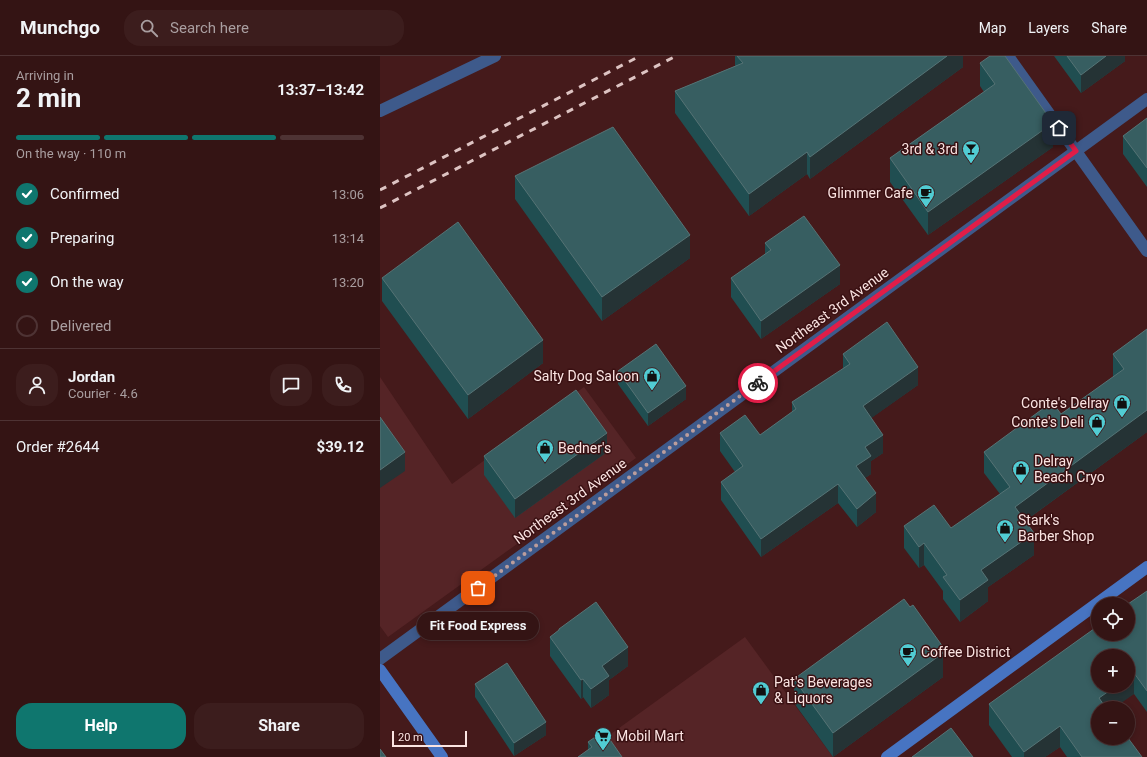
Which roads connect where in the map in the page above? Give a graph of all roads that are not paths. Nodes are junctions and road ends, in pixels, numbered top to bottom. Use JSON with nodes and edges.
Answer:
{"nodes":[{"id":1,"x":495,"y":56,"type":"edge"},
{"id":2,"x":1008,"y":56,"type":"edge"},
{"id":3,"x":1147,"y":99,"type":"edge"},
{"id":4,"x":380,"y":111,"type":"edge"},
{"id":5,"x":1076,"y":151,"type":"junction"},
{"id":6,"x":1147,"y":251,"type":"edge"},
{"id":7,"x":1147,"y":567,"type":"edge"},
{"id":8,"x":380,"y":659,"type":"edge"},
{"id":9,"x":380,"y":670,"type":"edge"},
{"id":10,"x":442,"y":757,"type":"edge"},
{"id":11,"x":887,"y":757,"type":"edge"}],
"edges":[{"from":1,"to":4,"type":"street"},
{"from":2,"to":5,"type":"street"},
{"from":3,"to":5,"type":"street","name":"Northeast 3rd Avenue"},
{"from":5,"to":6,"type":"street"},
{"from":5,"to":8,"type":"street","name":"Northeast 3rd Avenue"},
{"from":7,"to":11,"type":"street"},
{"from":9,"to":10,"type":"street"}]}
